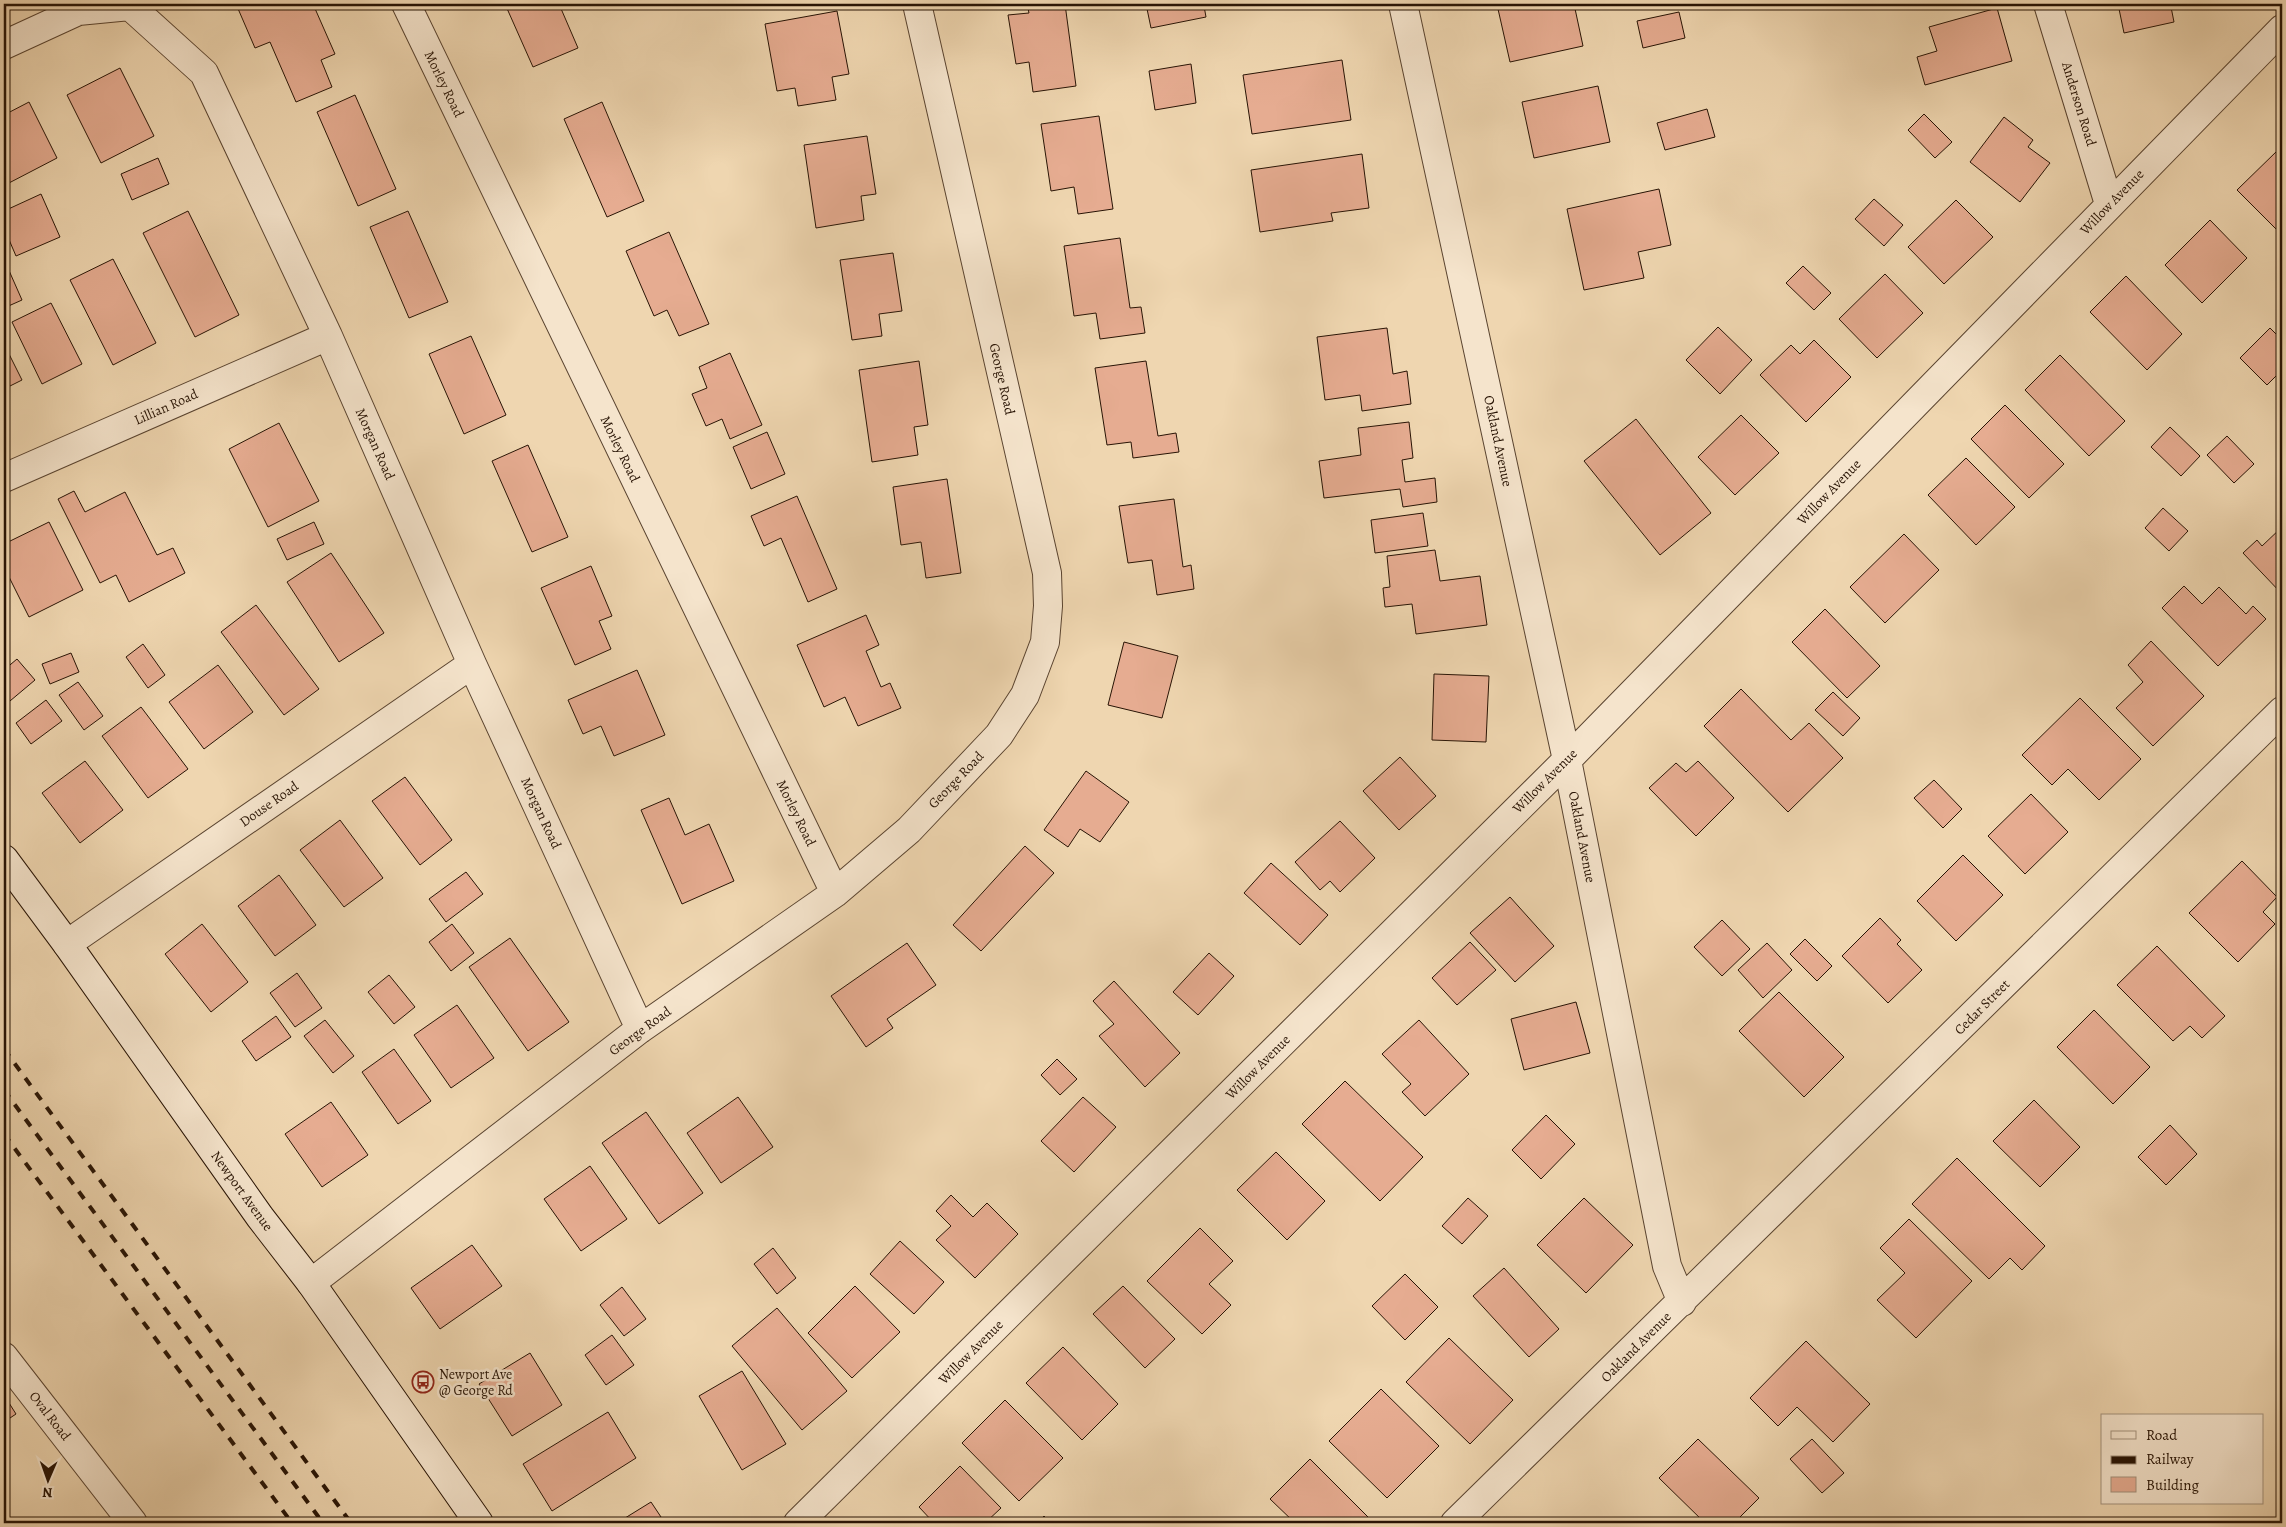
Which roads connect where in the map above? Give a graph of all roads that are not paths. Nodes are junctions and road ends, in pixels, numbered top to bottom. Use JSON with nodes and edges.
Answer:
{"nodes":[{"id":1,"x":406,"y":4,"type":"edge"},
{"id":2,"x":917,"y":4,"type":"edge"},
{"id":3,"x":1402,"y":4,"type":"edge"},
{"id":4,"x":2048,"y":4,"type":"edge"},
{"id":5,"x":2282,"y":29,"type":"edge"},
{"id":6,"x":4,"y":45,"type":"edge"},
{"id":7,"x":2110,"y":204,"type":"junction"},
{"id":8,"x":328,"y":336,"type":"junction"},
{"id":9,"x":4,"y":478,"type":"edge"},
{"id":10,"x":472,"y":664,"type":"junction"},
{"id":11,"x":2282,"y":711,"type":"edge"},
{"id":12,"x":1567,"y":760,"type":"junction"},
{"id":13,"x":4,"y":859,"type":"edge"},
{"id":14,"x":835,"y":894,"type":"junction"},
{"id":15,"x":67,"y":944,"type":"junction"},
{"id":16,"x":640,"y":1029,"type":"junction"},
{"id":17,"x":311,"y":1283,"type":"junction"},
{"id":18,"x":1682,"y":1302,"type":"junction"},
{"id":19,"x":4,"y":1357,"type":"edge"},
{"id":20,"x":133,"y":1523,"type":"edge"},
{"id":21,"x":479,"y":1523,"type":"edge"},
{"id":22,"x":798,"y":1523,"type":"edge"},
{"id":23,"x":1455,"y":1523,"type":"edge"}],
"edges":[{"from":1,"to":14,"type":"street","name":"Morley Road"},
{"from":2,"to":14,"type":"street","name":"George Road"},
{"from":3,"to":12,"type":"street","name":"Oakland Avenue"},
{"from":4,"to":7,"type":"street","name":"Anderson Road"},
{"from":5,"to":7,"type":"street","name":"Willow Avenue"},
{"from":6,"to":8,"type":"street","name":"Morgan Road"},
{"from":7,"to":12,"type":"street","name":"Willow Avenue"},
{"from":8,"to":9,"type":"street","name":"Lillian Road"},
{"from":8,"to":10,"type":"street","name":"Morgan Road"},
{"from":10,"to":15,"type":"street","name":"Douse Road"},
{"from":10,"to":16,"type":"street","name":"Morgan Road"},
{"from":11,"to":18,"type":"street","name":"Cedar Street"},
{"from":12,"to":18,"type":"street","name":"Oakland Avenue"},
{"from":12,"to":22,"type":"street","name":"Willow Avenue"},
{"from":13,"to":15,"type":"street","name":"Newport Avenue"},
{"from":14,"to":16,"type":"street","name":"George Road"},
{"from":15,"to":17,"type":"street","name":"Newport Avenue"},
{"from":16,"to":17,"type":"street","name":"George Road"},
{"from":17,"to":21,"type":"street","name":"Newport Avenue"},
{"from":18,"to":23,"type":"street","name":"Oakland Avenue"},
{"from":19,"to":20,"type":"street","name":"Oval Road"}]}
